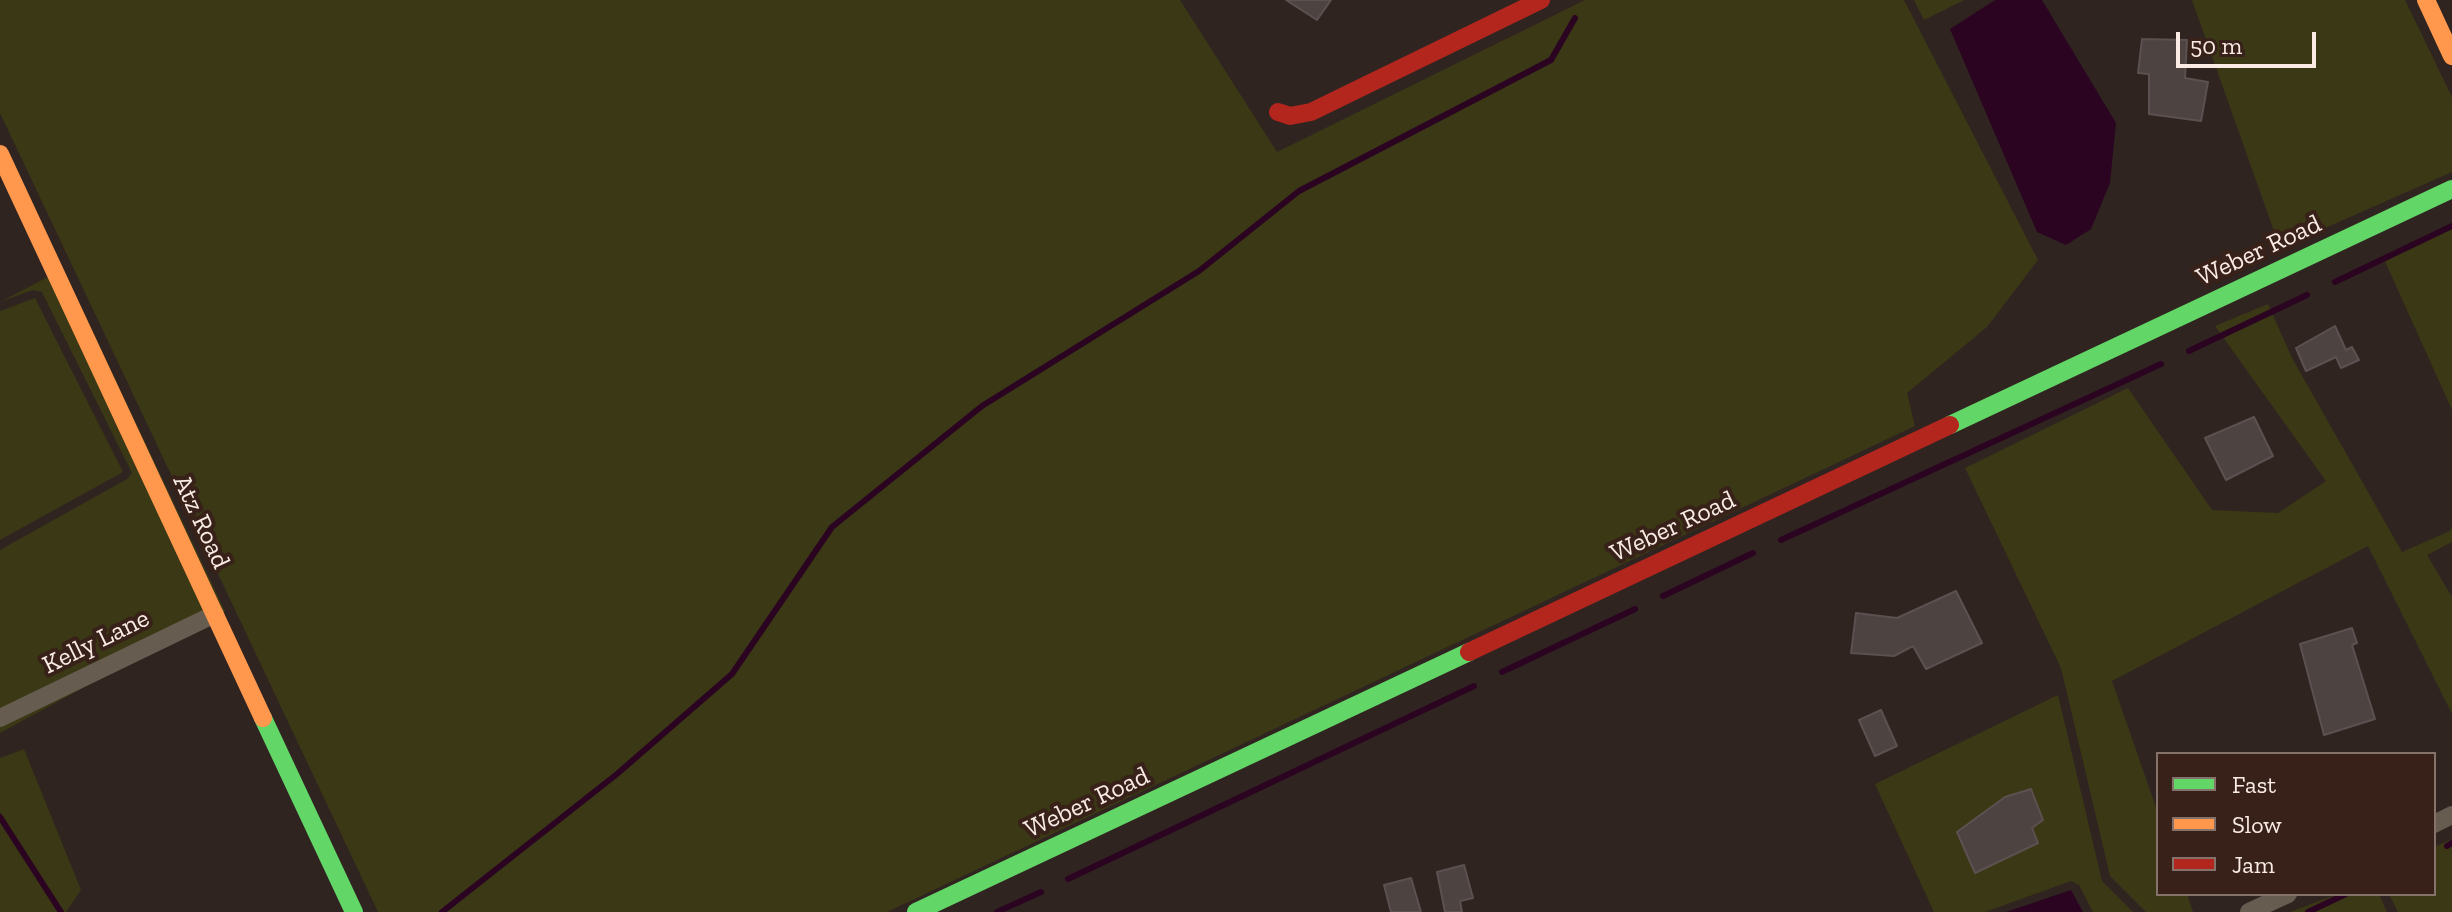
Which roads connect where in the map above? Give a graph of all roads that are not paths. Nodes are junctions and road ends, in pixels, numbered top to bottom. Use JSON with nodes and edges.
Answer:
{"nodes":[{"id":1,"x":1541,"y":0,"type":"edge"},
{"id":2,"x":2426,"y":0,"type":"edge"},
{"id":3,"x":2452,"y":56,"type":"edge"},
{"id":4,"x":1278,"y":112,"type":"dead end"},
{"id":5,"x":0,"y":154,"type":"edge"},
{"id":6,"x":2452,"y":189,"type":"edge"},
{"id":7,"x":215,"y":614,"type":"junction"},
{"id":8,"x":0,"y":718,"type":"edge"},
{"id":9,"x":2284,"y":896,"type":"edge"},
{"id":10,"x":354,"y":912,"type":"edge"},
{"id":11,"x":916,"y":912,"type":"edge"},
{"id":12,"x":2249,"y":912,"type":"edge"}],
"edges":[{"from":1,"to":4,"type":"street"},
{"from":2,"to":3,"type":"street"},
{"from":5,"to":7,"type":"street","name":"Atz Road"},
{"from":6,"to":11,"type":"street","name":"Weber Road"},
{"from":7,"to":8,"type":"street","name":"Kelly Lane"},
{"from":7,"to":10,"type":"street","name":"Atz Road"},
{"from":9,"to":12,"type":"street"}]}
